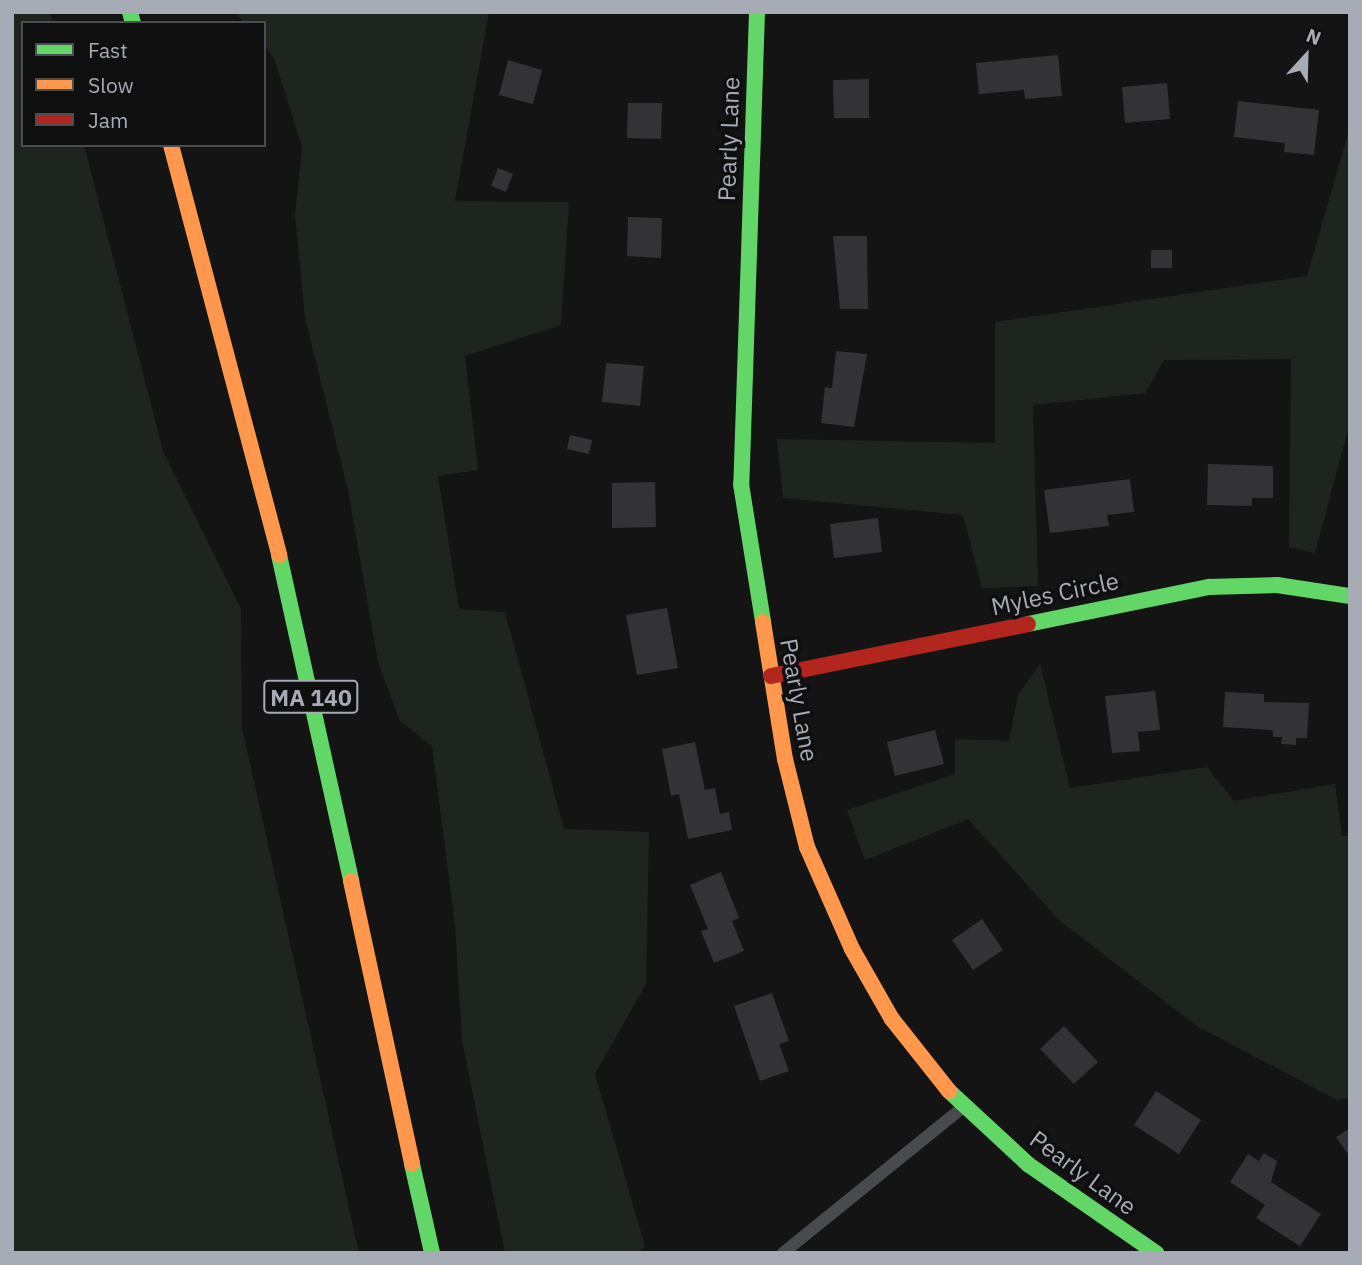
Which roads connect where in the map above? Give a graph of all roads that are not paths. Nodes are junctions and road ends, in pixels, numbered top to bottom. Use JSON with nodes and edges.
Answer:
{"nodes":[{"id":1,"x":757,"y":12,"type":"edge"},
{"id":2,"x":172,"y":147,"type":"edge"},
{"id":3,"x":1350,"y":596,"type":"edge"},
{"id":4,"x":771,"y":676,"type":"junction"},
{"id":5,"x":962,"y":1107,"type":"junction"},
{"id":6,"x":432,"y":1253,"type":"edge"},
{"id":7,"x":783,"y":1253,"type":"edge"},
{"id":8,"x":1156,"y":1253,"type":"edge"}],
"edges":[{"from":1,"to":4,"type":"main road","name":"Pearly Lane"},
{"from":2,"to":6,"type":"main road","number":"MA 140"},
{"from":3,"to":4,"type":"main road","name":"Myles Circle"},
{"from":4,"to":5,"type":"main road","name":"Pearly Lane"},
{"from":5,"to":7,"type":"lane"},
{"from":5,"to":8,"type":"main road","name":"Pearly Lane"}]}
